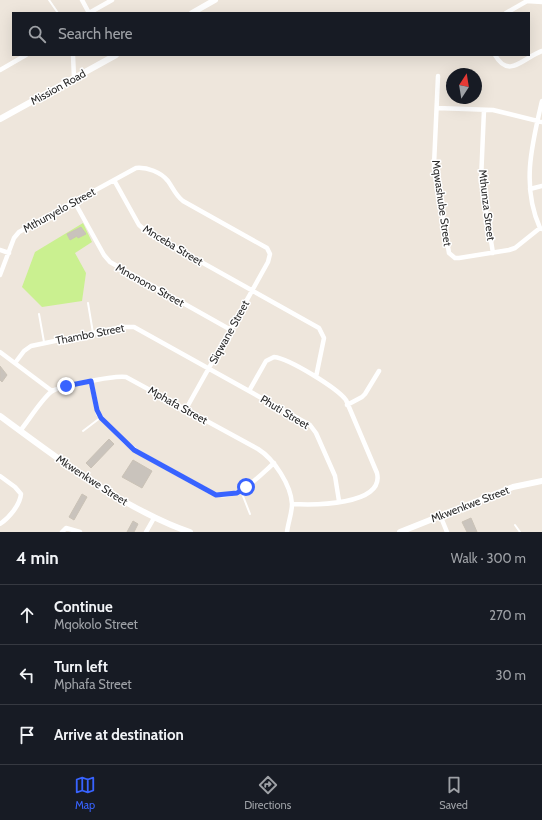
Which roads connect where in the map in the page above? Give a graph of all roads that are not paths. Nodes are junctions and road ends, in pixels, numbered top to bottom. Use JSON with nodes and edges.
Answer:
{"nodes":[{"id":1,"x":49,"y":0,"type":"edge"},
{"id":2,"x":82,"y":0,"type":"edge"},
{"id":3,"x":112,"y":0,"type":"edge"},
{"id":4,"x":215,"y":0,"type":"edge"},
{"id":5,"x":542,"y":2,"type":"edge"},
{"id":6,"x":57,"y":12,"type":"edge"},
{"id":7,"x":88,"y":12,"type":"edge"},
{"id":8,"x":91,"y":12,"type":"edge"},
{"id":9,"x":194,"y":12,"type":"edge"},
{"id":10,"x":508,"y":12,"type":"edge"},
{"id":11,"x":542,"y":51,"type":"edge"},
{"id":12,"x":24,"y":56,"type":"edge"},
{"id":13,"x":73,"y":56,"type":"edge"},
{"id":14,"x":114,"y":56,"type":"edge"},
{"id":15,"x":496,"y":56,"type":"edge"},
{"id":16,"x":0,"y":70,"type":"edge"},
{"id":17,"x":438,"y":76,"type":"dead end"},
{"id":18,"x":74,"y":78,"type":"junction"},
{"id":19,"x":542,"y":101,"type":"edge"},
{"id":20,"x":437,"y":108,"type":"junction"},
{"id":21,"x":484,"y":110,"type":"junction"},
{"id":22,"x":0,"y":119,"type":"edge"},
{"id":23,"x":540,"y":121,"type":"edge"},
{"id":24,"x":114,"y":180,"type":"junction"},
{"id":25,"x":542,"y":186,"type":"edge"},
{"id":26,"x":530,"y":189,"type":"junction"},
{"id":27,"x":74,"y":201,"type":"junction"},
{"id":28,"x":541,"y":229,"type":"edge"},
{"id":29,"x":0,"y":250,"type":"edge"},
{"id":30,"x":9,"y":253,"type":"junction"},
{"id":31,"x":493,"y":253,"type":"junction"},
{"id":32,"x":270,"y":254,"type":"joint"},
{"id":33,"x":0,"y":275,"type":"edge"},
{"id":34,"x":252,"y":291,"type":"junction"},
{"id":35,"x":88,"y":303,"type":"dead end"},
{"id":36,"x":39,"y":314,"type":"dead end"},
{"id":37,"x":231,"y":330,"type":"junction"},
{"id":38,"x":94,"y":333,"type":"junction"},
{"id":39,"x":44,"y":343,"type":"junction"},
{"id":40,"x":0,"y":352,"type":"edge"},
{"id":41,"x":16,"y":362,"type":"junction"},
{"id":42,"x":209,"y":369,"type":"junction"},
{"id":43,"x":380,"y":371,"type":"dead end"},
{"id":44,"x":316,"y":377,"type":"junction"},
{"id":45,"x":91,"y":381,"type":"junction"},
{"id":46,"x":52,"y":391,"type":"junction"},
{"id":47,"x":249,"y":391,"type":"junction"},
{"id":48,"x":348,"y":405,"type":"junction"},
{"id":49,"x":186,"y":409,"type":"junction"},
{"id":50,"x":0,"y":416,"type":"edge"},
{"id":51,"x":101,"y":418,"type":"junction"},
{"id":52,"x":20,"y":431,"type":"junction"},
{"id":53,"x":83,"y":431,"type":"dead end"},
{"id":54,"x":274,"y":463,"type":"junction"},
{"id":55,"x":0,"y":476,"type":"edge"},
{"id":56,"x":542,"y":481,"type":"edge"},
{"id":57,"x":242,"y":491,"type":"junction"},
{"id":58,"x":339,"y":501,"type":"junction"},
{"id":59,"x":292,"y":504,"type":"junction"},
{"id":60,"x":250,"y":514,"type":"dead end"},
{"id":61,"x":440,"y":515,"type":"junction"},
{"id":62,"x":154,"y":518,"type":"junction"},
{"id":63,"x":0,"y":524,"type":"edge"},
{"id":64,"x":514,"y":525,"type":"dead end"},
{"id":65,"x":62,"y":532,"type":"edge"},
{"id":66,"x":80,"y":532,"type":"edge"},
{"id":67,"x":146,"y":532,"type":"edge"},
{"id":68,"x":190,"y":532,"type":"edge"},
{"id":69,"x":287,"y":532,"type":"edge"},
{"id":70,"x":400,"y":532,"type":"edge"},
{"id":71,"x":447,"y":532,"type":"edge"},
{"id":72,"x":520,"y":532,"type":"edge"}],
"edges":[{"from":1,"to":6,"type":"lane"},
{"from":2,"to":7,"type":"street"},
{"from":3,"to":8,"type":"street"},
{"from":4,"to":9,"type":"street"},
{"from":5,"to":10,"type":"street"},
{"from":11,"to":15,"type":"street"},
{"from":12,"to":16,"type":"street"},
{"from":13,"to":18,"type":"street"},
{"from":14,"to":18,"type":"street","name":"Mission Road"},
{"from":17,"to":20,"type":"street","name":"Mqwashube Street"},
{"from":18,"to":22,"type":"street","name":"Mission Road"},
{"from":19,"to":23,"type":"street"},
{"from":20,"to":21,"type":"street"},
{"from":20,"to":31,"type":"street","name":"Mqwashube Street"},
{"from":21,"to":23,"type":"street"},
{"from":21,"to":31,"type":"street","name":"Mthunza Street"},
{"from":23,"to":26,"type":"street"},
{"from":24,"to":27,"type":"street","name":"Mthunyelo Street"},
{"from":24,"to":32,"type":"street","name":"Mthunyelo Street"},
{"from":24,"to":34,"type":"street","name":"Mnceba Street"},
{"from":25,"to":26,"type":"street"},
{"from":26,"to":28,"type":"street"},
{"from":27,"to":30,"type":"street","name":"Mthunyelo Street"},
{"from":27,"to":37,"type":"street","name":"Mnonono Street"},
{"from":28,"to":31,"type":"street","name":"Mqwashube Street"},
{"from":29,"to":30,"type":"street"},
{"from":30,"to":33,"type":"street","name":"Mthunyelo Street"},
{"from":32,"to":34,"type":"street","name":"Siqwane Street"},
{"from":34,"to":37,"type":"street","name":"Siqwane Street"},
{"from":34,"to":44,"type":"street","name":"Mnceba Street"},
{"from":35,"to":38,"type":"lane"},
{"from":36,"to":39,"type":"lane"},
{"from":37,"to":42,"type":"street","name":"Siqwane Street"},
{"from":38,"to":39,"type":"street","name":"Thambo Street"},
{"from":38,"to":42,"type":"street","name":"Thambo Street"},
{"from":39,"to":41,"type":"street","name":"Thambo Street"},
{"from":40,"to":41,"type":"street"},
{"from":41,"to":46,"type":"street"},
{"from":42,"to":47,"type":"street","name":"Phuti Street"},
{"from":42,"to":49,"type":"street","name":"Siqwane Street"},
{"from":43,"to":48,"type":"street"},
{"from":44,"to":47,"type":"street"},
{"from":44,"to":48,"type":"street"},
{"from":45,"to":46,"type":"street","name":"Mphafa Street"},
{"from":45,"to":49,"type":"street","name":"Mphafa Street"},
{"from":45,"to":51,"type":"street"},
{"from":46,"to":52,"type":"street"},
{"from":47,"to":58,"type":"street","name":"Phuti Street"},
{"from":48,"to":58,"type":"street"},
{"from":49,"to":54,"type":"street","name":"Mphafa Street"},
{"from":50,"to":52,"type":"street","name":"Mkwenkwe Street"},
{"from":51,"to":53,"type":"lane"},
{"from":51,"to":57,"type":"street"},
{"from":52,"to":62,"type":"street","name":"Mkwenkwe Street"},
{"from":54,"to":57,"type":"street"},
{"from":54,"to":59,"type":"street","name":"Mphafa Street"},
{"from":55,"to":63,"type":"street"},
{"from":56,"to":61,"type":"street","name":"Mkwenkwe Street"},
{"from":57,"to":60,"type":"lane"},
{"from":58,"to":59,"type":"street"},
{"from":59,"to":69,"type":"street","name":"Mphafa Street"},
{"from":61,"to":70,"type":"street","name":"Mkwenkwe Street"},
{"from":61,"to":71,"type":"street"},
{"from":62,"to":67,"type":"street"},
{"from":62,"to":68,"type":"street","name":"Mkwenkwe Street"},
{"from":64,"to":72,"type":"lane"},
{"from":65,"to":66,"type":"street"}]}
